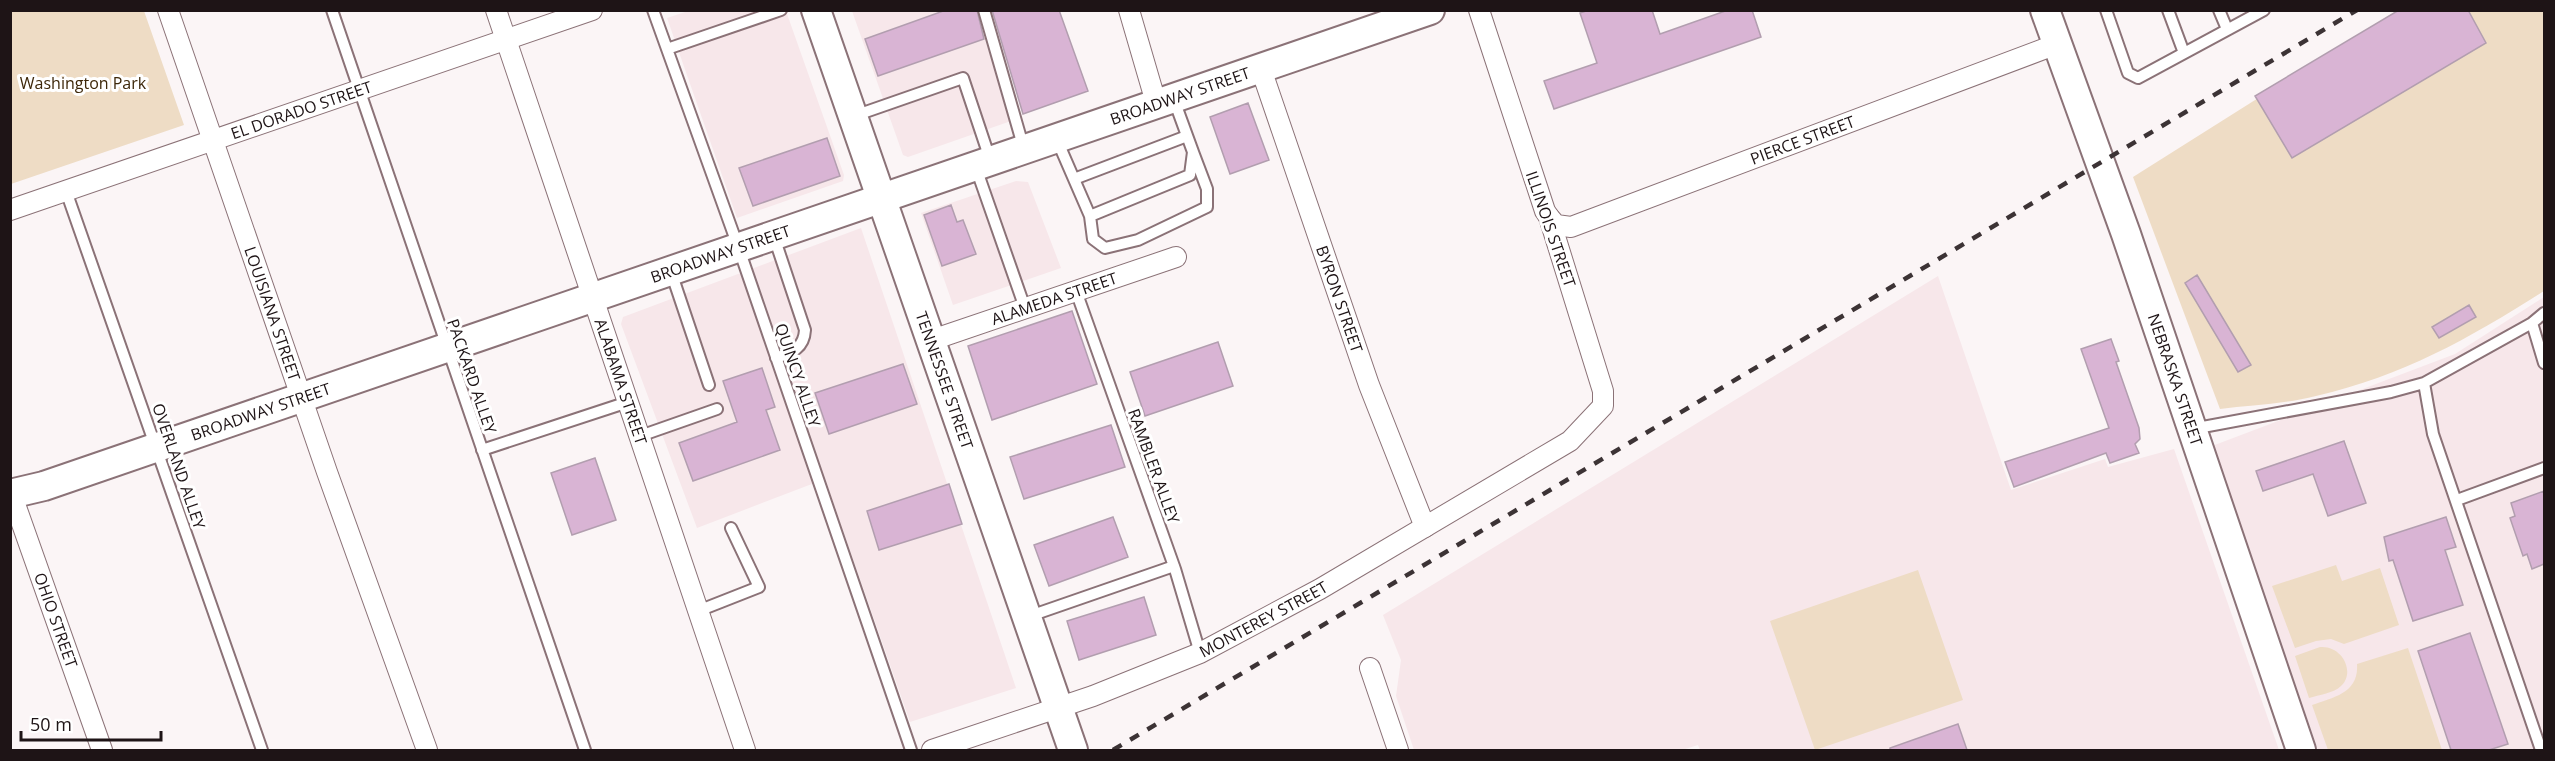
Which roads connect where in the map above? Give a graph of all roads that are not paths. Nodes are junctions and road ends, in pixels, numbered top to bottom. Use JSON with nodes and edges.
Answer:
{"nodes":[{"id":1,"x":168,"y":10,"type":"edge"},
{"id":2,"x":332,"y":10,"type":"edge"},
{"id":3,"x":496,"y":10,"type":"edge"},
{"id":4,"x":592,"y":10,"type":"edge"},
{"id":5,"x":653,"y":10,"type":"edge"},
{"id":6,"x":781,"y":10,"type":"edge"},
{"id":7,"x":816,"y":10,"type":"edge"},
{"id":8,"x":984,"y":10,"type":"edge"},
{"id":9,"x":1129,"y":10,"type":"edge"},
{"id":10,"x":1430,"y":10,"type":"edge"},
{"id":11,"x":1479,"y":10,"type":"edge"},
{"id":12,"x":2045,"y":10,"type":"edge"},
{"id":13,"x":2106,"y":10,"type":"edge"},
{"id":14,"x":2168,"y":10,"type":"edge"},
{"id":15,"x":2220,"y":10,"type":"edge"},
{"id":16,"x":2264,"y":10,"type":"edge"},
{"id":17,"x":2227,"y":29,"type":"junction"},
{"id":18,"x":507,"y":40,"type":"junction"},
{"id":19,"x":2057,"y":44,"type":"junction"},
{"id":20,"x":667,"y":49,"type":"junction"},
{"id":21,"x":2184,"y":53,"type":"junction"},
{"id":22,"x":1261,"y":69,"type":"junction"},
{"id":23,"x":359,"y":91,"type":"junction"},
{"id":24,"x":1166,"y":103,"type":"junction"},
{"id":25,"x":853,"y":116,"type":"junction"},
{"id":26,"x":1187,"y":136,"type":"junction"},
{"id":27,"x":1057,"y":140,"type":"junction"},
{"id":28,"x":213,"y":141,"type":"junction"},
{"id":29,"x":1024,"y":151,"type":"junction"},
{"id":30,"x":1193,"y":152,"type":"junction"},
{"id":31,"x":984,"y":165,"type":"junction"},
{"id":32,"x":1074,"y":179,"type":"junction"},
{"id":33,"x":66,"y":191,"type":"junction"},
{"id":34,"x":883,"y":199,"type":"junction"},
{"id":35,"x":10,"y":210,"type":"edge"},
{"id":36,"x":1090,"y":216,"type":"junction"},
{"id":37,"x":1549,"y":217,"type":"junction"},
{"id":38,"x":774,"y":237,"type":"junction"},
{"id":39,"x":739,"y":249,"type":"junction"},
{"id":40,"x":1176,"y":257,"type":"dead end"},
{"id":41,"x":671,"y":272,"type":"junction"},
{"id":42,"x":1076,"y":291,"type":"junction"},
{"id":43,"x":594,"y":299,"type":"junction"},
{"id":44,"x":1025,"y":308,"type":"junction"},
{"id":45,"x":2544,"y":313,"type":"edge"},
{"id":46,"x":2532,"y":324,"type":"junction"},
{"id":47,"x":932,"y":340,"type":"junction"},
{"id":48,"x":448,"y":349,"type":"junction"},
{"id":49,"x":776,"y":358,"type":"junction"},
{"id":50,"x":2544,"y":363,"type":"edge"},
{"id":51,"x":2424,"y":383,"type":"junction"},
{"id":52,"x":709,"y":385,"type":"dead end"},
{"id":53,"x":303,"y":398,"type":"junction"},
{"id":54,"x":628,"y":402,"type":"junction"},
{"id":55,"x":717,"y":409,"type":"dead end"},
{"id":56,"x":2192,"y":429,"type":"junction"},
{"id":57,"x":640,"y":436,"type":"junction"},
{"id":58,"x":1571,"y":439,"type":"joint"},
{"id":59,"x":157,"y":448,"type":"junction"},
{"id":60,"x":482,"y":450,"type":"junction"},
{"id":61,"x":2544,"y":468,"type":"edge"},
{"id":62,"x":11,"y":492,"type":"edge"},
{"id":63,"x":2457,"y":500,"type":"junction"},
{"id":64,"x":1425,"y":527,"type":"junction"},
{"id":65,"x":730,"y":528,"type":"dead end"},
{"id":66,"x":1174,"y":566,"type":"junction"},
{"id":67,"x":698,"y":611,"type":"junction"},
{"id":68,"x":1027,"y":617,"type":"junction"},
{"id":69,"x":1200,"y":653,"type":"junction"},
{"id":70,"x":1370,"y":668,"type":"dead end"},
{"id":71,"x":1058,"y":708,"type":"junction"},
{"id":72,"x":102,"y":750,"type":"edge"},
{"id":73,"x":262,"y":750,"type":"edge"},
{"id":74,"x":427,"y":750,"type":"edge"},
{"id":75,"x":585,"y":750,"type":"edge"},
{"id":76,"x":745,"y":750,"type":"edge"},
{"id":77,"x":911,"y":750,"type":"edge"},
{"id":78,"x":932,"y":750,"type":"edge"},
{"id":79,"x":1073,"y":750,"type":"edge"},
{"id":80,"x":1398,"y":750,"type":"edge"},
{"id":81,"x":2301,"y":750,"type":"edge"},
{"id":82,"x":2541,"y":750,"type":"edge"}],
"edges":[{"from":1,"to":28,"type":"street","name":"LOUISIANA STREET"},
{"from":2,"to":23,"type":"lane","name":"PACKARD ALLEY"},
{"from":3,"to":18,"type":"street","name":"ALABAMA STREET"},
{"from":4,"to":18,"type":"street","name":"EL DORADO STREET"},
{"from":5,"to":20,"type":"lane","name":"QUINCY ALLEY"},
{"from":6,"to":20,"type":"lane"},
{"from":7,"to":25,"type":"main road","name":"TENNESSEE STREET"},
{"from":8,"to":29,"type":"lane"},
{"from":9,"to":24,"type":"street"},
{"from":10,"to":22,"type":"main road","name":"BROADWAY STREET"},
{"from":11,"to":37,"type":"street","name":"ILLINOIS STREET"},
{"from":12,"to":19,"type":"main road","name":"NEBRASKA STREET"},
{"from":13,"to":21,"type":"lane"},
{"from":14,"to":21,"type":"lane"},
{"from":15,"to":17,"type":"lane"},
{"from":16,"to":17,"type":"lane"},
{"from":17,"to":21,"type":"lane"},
{"from":18,"to":23,"type":"street","name":"EL DORADO STREET"},
{"from":18,"to":43,"type":"street","name":"ALABAMA STREET"},
{"from":19,"to":37,"type":"street","name":"PIERCE STREET"},
{"from":19,"to":56,"type":"main road","name":"NEBRASKA STREET"},
{"from":20,"to":39,"type":"lane","name":"QUINCY ALLEY"},
{"from":22,"to":24,"type":"main road","name":"BROADWAY STREET"},
{"from":22,"to":64,"type":"street","name":"BYRON STREET"},
{"from":23,"to":28,"type":"street","name":"EL DORADO STREET"},
{"from":23,"to":48,"type":"lane","name":"PACKARD ALLEY"},
{"from":24,"to":26,"type":"lane"},
{"from":24,"to":27,"type":"main road","name":"BROADWAY STREET"},
{"from":25,"to":31,"type":"lane"},
{"from":25,"to":34,"type":"main road","name":"TENNESSEE STREET"},
{"from":26,"to":30,"type":"lane"},
{"from":26,"to":32,"type":"lane"},
{"from":27,"to":29,"type":"main road","name":"BROADWAY STREET"},
{"from":27,"to":32,"type":"lane"},
{"from":28,"to":33,"type":"street","name":"EL DORADO STREET"},
{"from":28,"to":53,"type":"street","name":"LOUISIANA STREET"},
{"from":29,"to":31,"type":"main road","name":"BROADWAY STREET"},
{"from":30,"to":36,"type":"lane"},
{"from":30,"to":36,"type":"lane"},
{"from":31,"to":34,"type":"main road","name":"BROADWAY STREET"},
{"from":31,"to":44,"type":"lane"},
{"from":32,"to":36,"type":"lane"},
{"from":33,"to":35,"type":"street","name":"EL DORADO STREET"},
{"from":33,"to":59,"type":"lane","name":"OVERLAND ALLEY"},
{"from":34,"to":38,"type":"main road","name":"BROADWAY STREET"},
{"from":34,"to":47,"type":"main road","name":"TENNESSEE STREET"},
{"from":37,"to":58,"type":"street","name":"ILLINOIS STREET"},
{"from":38,"to":39,"type":"main road","name":"BROADWAY STREET"},
{"from":38,"to":49,"type":"lane"},
{"from":39,"to":41,"type":"main road","name":"BROADWAY STREET"},
{"from":39,"to":49,"type":"lane","name":"QUINCY ALLEY"},
{"from":40,"to":42,"type":"street","name":"ALAMEDA STREET"},
{"from":41,"to":43,"type":"main road","name":"BROADWAY STREET"},
{"from":41,"to":52,"type":"lane"},
{"from":42,"to":44,"type":"street","name":"ALAMEDA STREET"},
{"from":42,"to":66,"type":"lane","name":"RAMBLER ALLEY"},
{"from":43,"to":48,"type":"main road","name":"BROADWAY STREET"},
{"from":43,"to":54,"type":"street","name":"ALABAMA STREET"},
{"from":44,"to":47,"type":"street","name":"ALAMEDA STREET"},
{"from":45,"to":46,"type":"lane"},
{"from":46,"to":50,"type":"lane"},
{"from":46,"to":51,"type":"lane"},
{"from":47,"to":68,"type":"main road","name":"TENNESSEE STREET"},
{"from":48,"to":53,"type":"main road","name":"BROADWAY STREET"},
{"from":48,"to":60,"type":"lane","name":"PACKARD ALLEY"},
{"from":49,"to":77,"type":"lane","name":"QUINCY ALLEY"},
{"from":51,"to":56,"type":"lane"},
{"from":51,"to":63,"type":"lane"},
{"from":53,"to":59,"type":"main road","name":"BROADWAY STREET"},
{"from":53,"to":74,"type":"street","name":"LOUISIANA STREET"},
{"from":54,"to":57,"type":"street","name":"ALABAMA STREET"},
{"from":54,"to":60,"type":"lane"},
{"from":55,"to":57,"type":"lane"},
{"from":56,"to":81,"type":"main road","name":"NEBRASKA STREET"},
{"from":57,"to":67,"type":"street","name":"ALABAMA STREET"},
{"from":58,"to":64,"type":"street","name":"MONTEREY STREET"},
{"from":59,"to":62,"type":"main road","name":"BROADWAY STREET"},
{"from":59,"to":73,"type":"lane","name":"OVERLAND ALLEY"},
{"from":60,"to":75,"type":"lane","name":"PACKARD ALLEY"},
{"from":61,"to":63,"type":"lane"},
{"from":62,"to":72,"type":"street","name":"OHIO STREET"},
{"from":63,"to":82,"type":"lane"},
{"from":64,"to":69,"type":"street","name":"MONTEREY STREET"},
{"from":65,"to":67,"type":"lane"},
{"from":66,"to":68,"type":"lane"},
{"from":66,"to":69,"type":"lane","name":"RAMBLER ALLEY"},
{"from":67,"to":76,"type":"street","name":"ALABAMA STREET"},
{"from":68,"to":71,"type":"main road","name":"TENNESSEE STREET"},
{"from":69,"to":71,"type":"street","name":"MONTEREY STREET"},
{"from":70,"to":80,"type":"street"},
{"from":71,"to":78,"type":"street","name":"MONTEREY STREET"},
{"from":71,"to":79,"type":"main road","name":"TENNESSEE STREET"}]}
